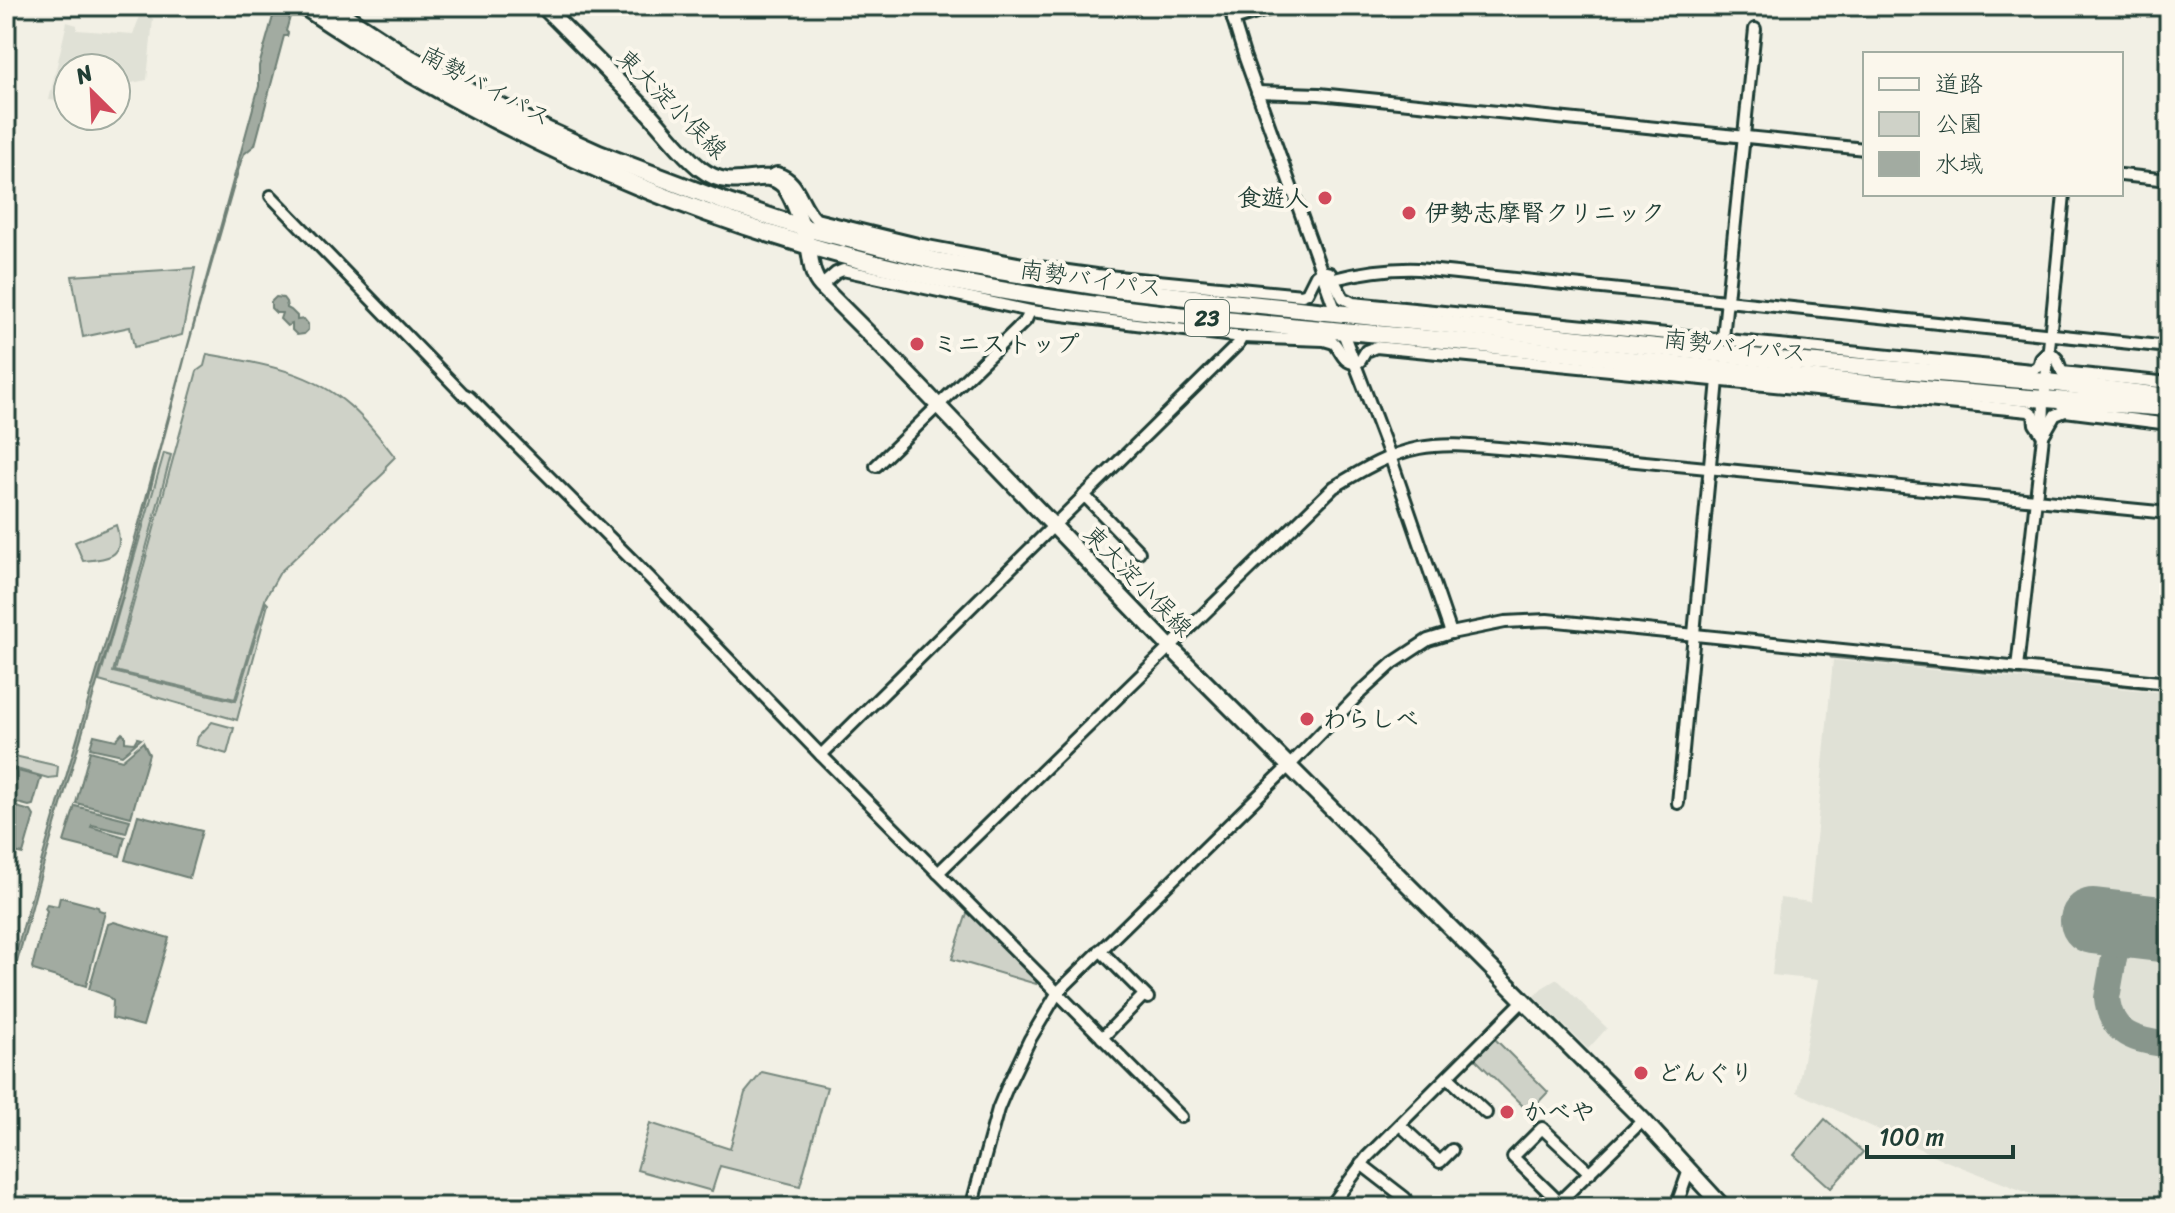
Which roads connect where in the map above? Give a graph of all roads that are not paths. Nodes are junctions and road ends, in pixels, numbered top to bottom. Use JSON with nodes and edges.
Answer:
{"nodes":[{"id":1,"x":304,"y":6,"type":"edge"},
{"id":2,"x":329,"y":6,"type":"edge"},
{"id":3,"x":543,"y":6,"type":"edge"},
{"id":4,"x":1229,"y":6,"type":"edge"},
{"id":5,"x":1280,"y":6,"type":"edge"},
{"id":6,"x":1233,"y":20,"type":"junction"},
{"id":7,"x":1755,"y":29,"type":"dead end"},
{"id":8,"x":1257,"y":92,"type":"junction"},
{"id":9,"x":1745,"y":136,"type":"junction"},
{"id":10,"x":1863,"y":149,"type":"edge"},
{"id":11,"x":2123,"y":175,"type":"edge"},
{"id":12,"x":767,"y":177,"type":"junction"},
{"id":13,"x":2169,"y":180,"type":"edge"},
{"id":14,"x":271,"y":196,"type":"dead end"},
{"id":15,"x":2064,"y":196,"type":"edge"},
{"id":16,"x":801,"y":227,"type":"junction"},
{"id":17,"x":809,"y":247,"type":"junction"},
{"id":18,"x":1321,"y":271,"type":"junction"},
{"id":19,"x":1334,"y":279,"type":"junction"},
{"id":20,"x":821,"y":286,"type":"junction"},
{"id":21,"x":1727,"y":301,"type":"junction"},
{"id":22,"x":1030,"y":311,"type":"junction"},
{"id":23,"x":1336,"y":313,"type":"junction"},
{"id":24,"x":1343,"y":331,"type":"junction"},
{"id":25,"x":2051,"y":336,"type":"junction"},
{"id":26,"x":1242,"y":337,"type":"junction"},
{"id":27,"x":1723,"y":338,"type":"junction"},
{"id":28,"x":2169,"y":347,"type":"edge"},
{"id":29,"x":2049,"y":351,"type":"junction"},
{"id":30,"x":1355,"y":363,"type":"junction"},
{"id":31,"x":1718,"y":380,"type":"junction"},
{"id":32,"x":2047,"y":382,"type":"junction"},
{"id":33,"x":2169,"y":383,"type":"edge"},
{"id":34,"x":2169,"y":397,"type":"edge"},
{"id":35,"x":2044,"y":400,"type":"junction"},
{"id":36,"x":937,"y":405,"type":"junction"},
{"id":37,"x":2169,"y":408,"type":"edge"},
{"id":38,"x":2169,"y":424,"type":"edge"},
{"id":39,"x":2043,"y":436,"type":"junction"},
{"id":40,"x":1390,"y":456,"type":"junction"},
{"id":41,"x":876,"y":466,"type":"dead end"},
{"id":42,"x":1710,"y":468,"type":"junction"},
{"id":43,"x":1084,"y":495,"type":"junction"},
{"id":44,"x":2034,"y":500,"type":"junction"},
{"id":45,"x":2169,"y":513,"type":"edge"},
{"id":46,"x":1053,"y":525,"type":"junction"},
{"id":47,"x":1139,"y":552,"type":"dead end"},
{"id":48,"x":1451,"y":633,"type":"junction"},
{"id":49,"x":1695,"y":635,"type":"junction"},
{"id":50,"x":1169,"y":646,"type":"junction"},
{"id":51,"x":2017,"y":668,"type":"junction"},
{"id":52,"x":2169,"y":683,"type":"edge"},
{"id":53,"x":821,"y":755,"type":"junction"},
{"id":54,"x":1290,"y":765,"type":"junction"},
{"id":55,"x":1678,"y":803,"type":"dead end"},
{"id":56,"x":938,"y":873,"type":"junction"},
{"id":57,"x":1100,"y":950,"type":"junction"},
{"id":58,"x":1058,"y":992,"type":"junction"},
{"id":59,"x":1524,"y":1000,"type":"junction"},
{"id":60,"x":1102,"y":1038,"type":"junction"},
{"id":61,"x":1448,"y":1077,"type":"junction"},
{"id":62,"x":1486,"y":1113,"type":"dead end"},
{"id":63,"x":1181,"y":1117,"type":"dead end"},
{"id":64,"x":1643,"y":1120,"type":"junction"},
{"id":65,"x":1400,"y":1125,"type":"junction"},
{"id":66,"x":1452,"y":1150,"type":"dead end"},
{"id":67,"x":1361,"y":1164,"type":"junction"},
{"id":68,"x":1689,"y":1170,"type":"junction"},
{"id":69,"x":1590,"y":1173,"type":"junction"},
{"id":70,"x":1405,"y":1198,"type":"dead end"},
{"id":71,"x":972,"y":1204,"type":"dead end"},
{"id":72,"x":1556,"y":1205,"type":"edge"},
{"id":73,"x":1718,"y":1205,"type":"edge"},
{"id":74,"x":1330,"y":1207,"type":"edge"},
{"id":75,"x":1676,"y":1207,"type":"edge"}],
"edges":[{"from":1,"to":17,"type":"highway","name":"南勢バイパス","number":"23"},
{"from":2,"to":16,"type":"highway","name":"南勢バイパス","number":"23"},
{"from":3,"to":12,"type":"main road","name":"東大淀小俣線"},
{"from":4,"to":6,"type":"street"},
{"from":5,"to":6,"type":"street"},
{"from":6,"to":8,"type":"street"},
{"from":7,"to":9,"type":"street"},
{"from":8,"to":9,"type":"street"},
{"from":8,"to":18,"type":"street"},
{"from":9,"to":10,"type":"street"},
{"from":9,"to":21,"type":"street"},
{"from":11,"to":13,"type":"street"},
{"from":12,"to":16,"type":"main road","name":"東大淀小俣線"},
{"from":12,"to":18,"type":"street"},
{"from":14,"to":53,"type":"street"},
{"from":15,"to":25,"type":"street"},
{"from":16,"to":17,"type":"main road","name":"東大淀小俣線"},
{"from":16,"to":23,"type":"highway","name":"南勢バイパス","number":"23"},
{"from":17,"to":20,"type":"main road","name":"東大淀小俣線"},
{"from":17,"to":24,"type":"highway","name":"南勢バイパス","number":"23"},
{"from":18,"to":19,"type":"street"},
{"from":18,"to":23,"type":"street"},
{"from":19,"to":21,"type":"street"},
{"from":19,"to":27,"type":"street"},
{"from":20,"to":22,"type":"street"},
{"from":20,"to":36,"type":"main road","name":"東大淀小俣線"},
{"from":21,"to":25,"type":"street"},
{"from":21,"to":27,"type":"street"},
{"from":22,"to":26,"type":"street"},
{"from":22,"to":36,"type":"street"},
{"from":23,"to":24,"type":"street"},
{"from":23,"to":32,"type":"highway","name":"南勢バイパス","number":"23"},
{"from":24,"to":30,"type":"street"},
{"from":24,"to":35,"type":"highway","name":"南勢バイパス","number":"23"},
{"from":25,"to":28,"type":"street"},
{"from":25,"to":29,"type":"street"},
{"from":26,"to":30,"type":"street"},
{"from":26,"to":43,"type":"street"},
{"from":27,"to":29,"type":"street"},
{"from":29,"to":32,"type":"street"},
{"from":29,"to":33,"type":"street"},
{"from":30,"to":31,"type":"street"},
{"from":30,"to":40,"type":"street"},
{"from":31,"to":39,"type":"street"},
{"from":31,"to":42,"type":"street"},
{"from":32,"to":34,"type":"highway","name":"南勢バイパス","number":"23"},
{"from":32,"to":35,"type":"street"},
{"from":35,"to":37,"type":"highway","name":"南勢バイパス","number":"23"},
{"from":35,"to":39,"type":"street"},
{"from":36,"to":41,"type":"street"},
{"from":36,"to":46,"type":"main road","name":"東大淀小俣線"},
{"from":38,"to":39,"type":"street"},
{"from":39,"to":44,"type":"street"},
{"from":40,"to":42,"type":"street"},
{"from":40,"to":48,"type":"street"},
{"from":40,"to":50,"type":"street"},
{"from":42,"to":44,"type":"street"},
{"from":42,"to":49,"type":"street"},
{"from":43,"to":46,"type":"street"},
{"from":43,"to":47,"type":"street"},
{"from":44,"to":45,"type":"street"},
{"from":44,"to":51,"type":"street"},
{"from":46,"to":50,"type":"main road","name":"東大淀小俣線"},
{"from":46,"to":53,"type":"street"},
{"from":48,"to":49,"type":"street"},
{"from":48,"to":54,"type":"street"},
{"from":49,"to":51,"type":"street"},
{"from":49,"to":55,"type":"street"},
{"from":50,"to":54,"type":"main road","name":"東大淀小俣線"},
{"from":50,"to":56,"type":"street"},
{"from":51,"to":52,"type":"street"},
{"from":53,"to":56,"type":"street"},
{"from":54,"to":57,"type":"street"},
{"from":54,"to":59,"type":"main road","name":"東大淀小俣線"},
{"from":56,"to":58,"type":"street"},
{"from":57,"to":58,"type":"street"},
{"from":57,"to":60,"type":"street"},
{"from":58,"to":60,"type":"street"},
{"from":58,"to":71,"type":"street"},
{"from":59,"to":61,"type":"street"},
{"from":59,"to":64,"type":"main road","name":"東大淀小俣線"},
{"from":60,"to":63,"type":"street"},
{"from":61,"to":62,"type":"street"},
{"from":61,"to":65,"type":"street"},
{"from":64,"to":68,"type":"main road","name":"東大淀小俣線"},
{"from":64,"to":69,"type":"street"},
{"from":65,"to":66,"type":"street"},
{"from":65,"to":67,"type":"street"},
{"from":67,"to":70,"type":"street"},
{"from":67,"to":74,"type":"street"},
{"from":68,"to":73,"type":"main road","name":"東大淀小俣線"},
{"from":68,"to":75,"type":"street"},
{"from":69,"to":72,"type":"street"},
{"from":69,"to":72,"type":"street"}]}
